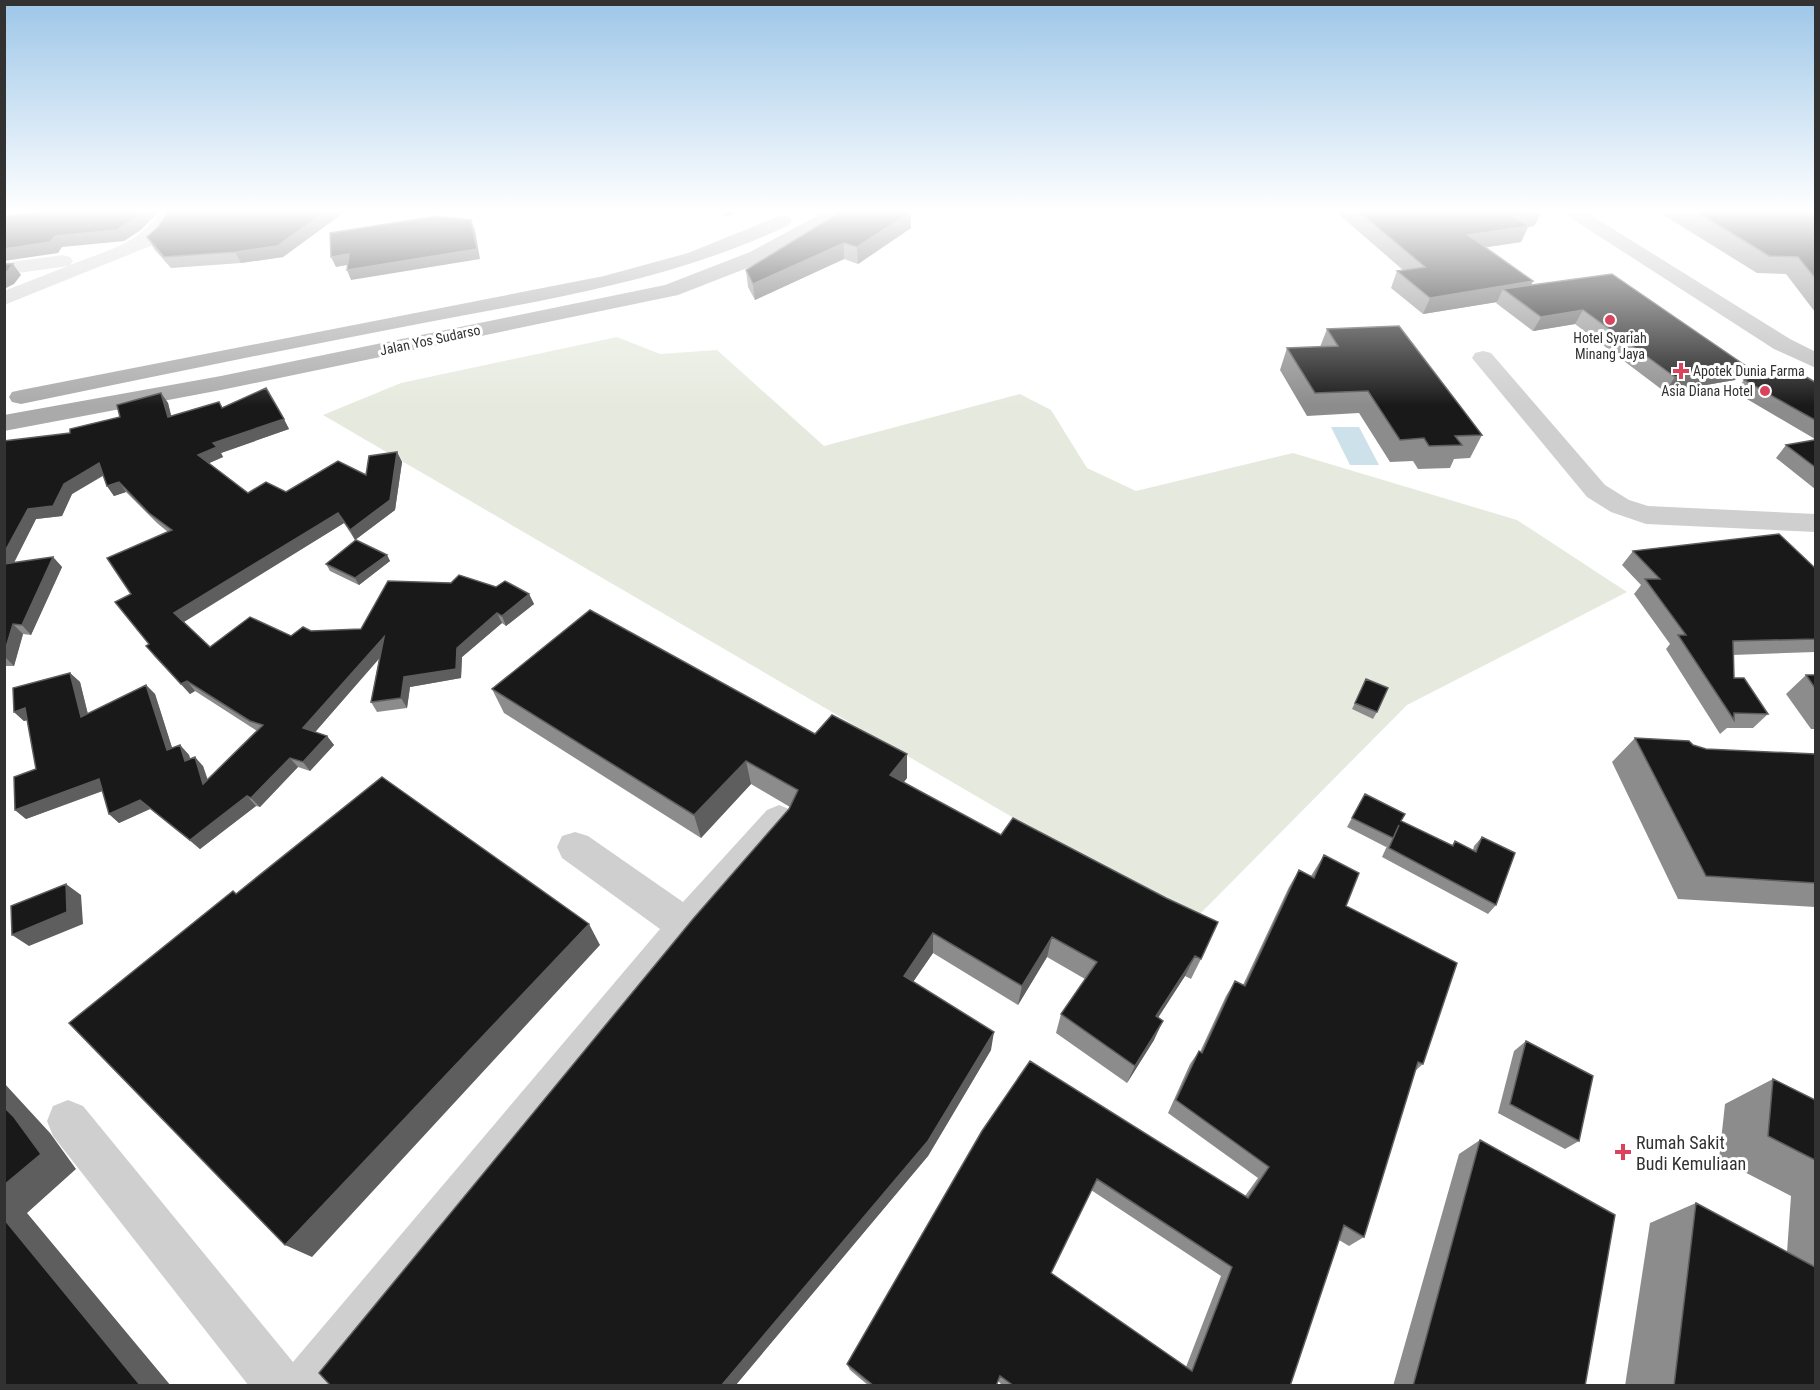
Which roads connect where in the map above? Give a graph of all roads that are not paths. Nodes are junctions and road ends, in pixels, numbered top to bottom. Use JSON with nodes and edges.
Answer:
{"nodes":[{"id":1,"x":63,"y":276,"type":"edge"},
{"id":2,"x":622,"y":276,"type":"edge"},
{"id":3,"x":715,"y":276,"type":"edge"},
{"id":4,"x":1675,"y":276,"type":"edge"},
{"id":5,"x":1710,"y":276,"type":"edge"},
{"id":6,"x":1736,"y":291,"type":"junction"},
{"id":7,"x":1708,"y":296,"type":"junction"},
{"id":8,"x":4,"y":299,"type":"edge"},
{"id":9,"x":1756,"y":303,"type":"dead end"},
{"id":10,"x":1483,"y":358,"type":"dead end"},
{"id":11,"x":1815,"y":361,"type":"edge"},
{"id":12,"x":192,"y":362,"type":"junction"},
{"id":13,"x":184,"y":390,"type":"junction"},
{"id":14,"x":4,"y":400,"type":"edge"},
{"id":15,"x":4,"y":423,"type":"edge"},
{"id":16,"x":1815,"y":523,"type":"edge"},
{"id":17,"x":779,"y":820,"type":"edge"},
{"id":18,"x":575,"y":847,"type":"dead end"},
{"id":19,"x":686,"y":926,"type":"junction"},
{"id":20,"x":68,"y":1121,"type":"dead end"},
{"id":21,"x":281,"y":1386,"type":"edge"},
{"id":22,"x":305,"y":1386,"type":"edge"}],
"edges":[{"from":1,"to":8,"type":"street"},
{"from":2,"to":12,"type":"main road","name":"Jalan Yos Sudarso"},
{"from":3,"to":13,"type":"main road","name":"Jalan Yos Sudarso"},
{"from":4,"to":7,"type":"main road"},
{"from":5,"to":6,"type":"main road"},
{"from":6,"to":7,"type":"main road"},
{"from":6,"to":9,"type":"main road"},
{"from":7,"to":11,"type":"main road"},
{"from":10,"to":16,"type":"street"},
{"from":12,"to":13,"type":"main road"},
{"from":12,"to":14,"type":"main road","name":"Jalan Yos Sudarso"},
{"from":13,"to":15,"type":"main road","name":"Jalan Yos Sudarso"},
{"from":17,"to":19,"type":"street"},
{"from":18,"to":19,"type":"street"},
{"from":19,"to":22,"type":"street"},
{"from":20,"to":21,"type":"street"}]}
